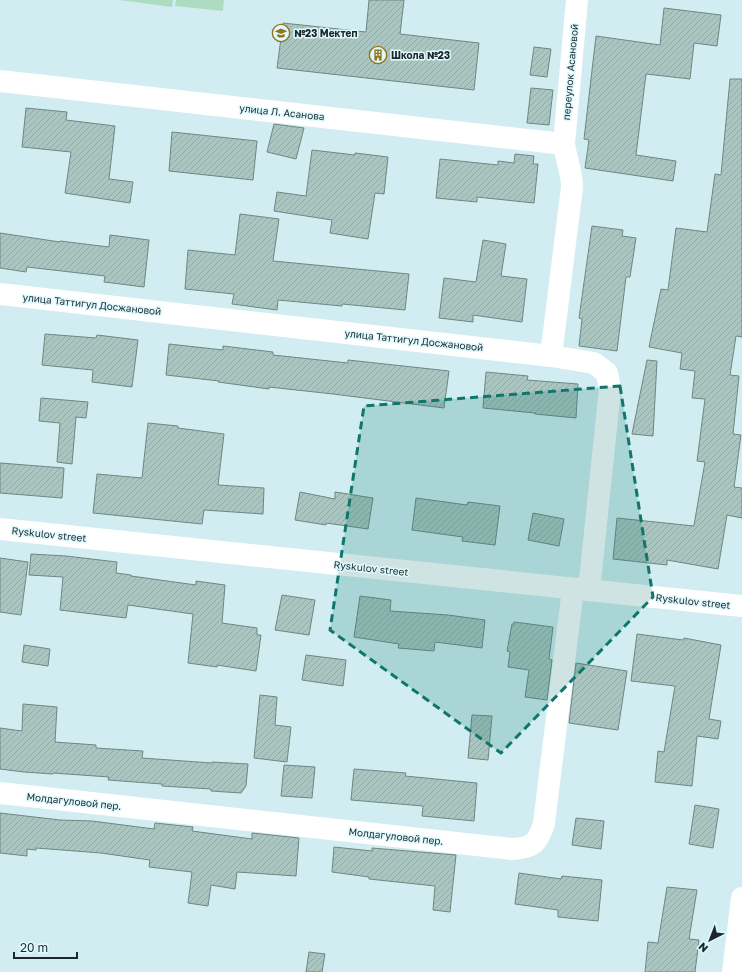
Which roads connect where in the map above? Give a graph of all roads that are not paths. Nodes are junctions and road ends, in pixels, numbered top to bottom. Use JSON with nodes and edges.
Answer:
{"nodes":[{"id":1,"x":576,"y":0,"type":"edge"},
{"id":2,"x":0,"y":81,"type":"edge"},
{"id":3,"x":564,"y":144,"type":"junction"},
{"id":4,"x":0,"y":294,"type":"edge"},
{"id":5,"x":551,"y":356,"type":"junction"},
{"id":6,"x":0,"y":529,"type":"edge"},
{"id":7,"x":581,"y":590,"type":"junction"},
{"id":8,"x":742,"y":606,"type":"edge"},
{"id":9,"x":0,"y":793,"type":"edge"},
{"id":10,"x":742,"y":898,"type":"edge"},
{"id":11,"x":733,"y":972,"type":"edge"}],
"edges":[{"from":1,"to":3,"type":"street","name":"переулок Асановой"},
{"from":2,"to":3,"type":"street","name":"улица Л. Асанова"},
{"from":3,"to":5,"type":"street","name":"переулок Асановой"},
{"from":4,"to":5,"type":"street","name":"улица Таттигул Досжановой"},
{"from":5,"to":7,"type":"street","name":"улица Таттигул Досжановой"},
{"from":6,"to":7,"type":"street","name":"Ryskulov street"},
{"from":7,"to":8,"type":"street","name":"Ryskulov street"},
{"from":7,"to":9,"type":"street","name":"Молдагуловой пер."},
{"from":10,"to":11,"type":"street"}]}
